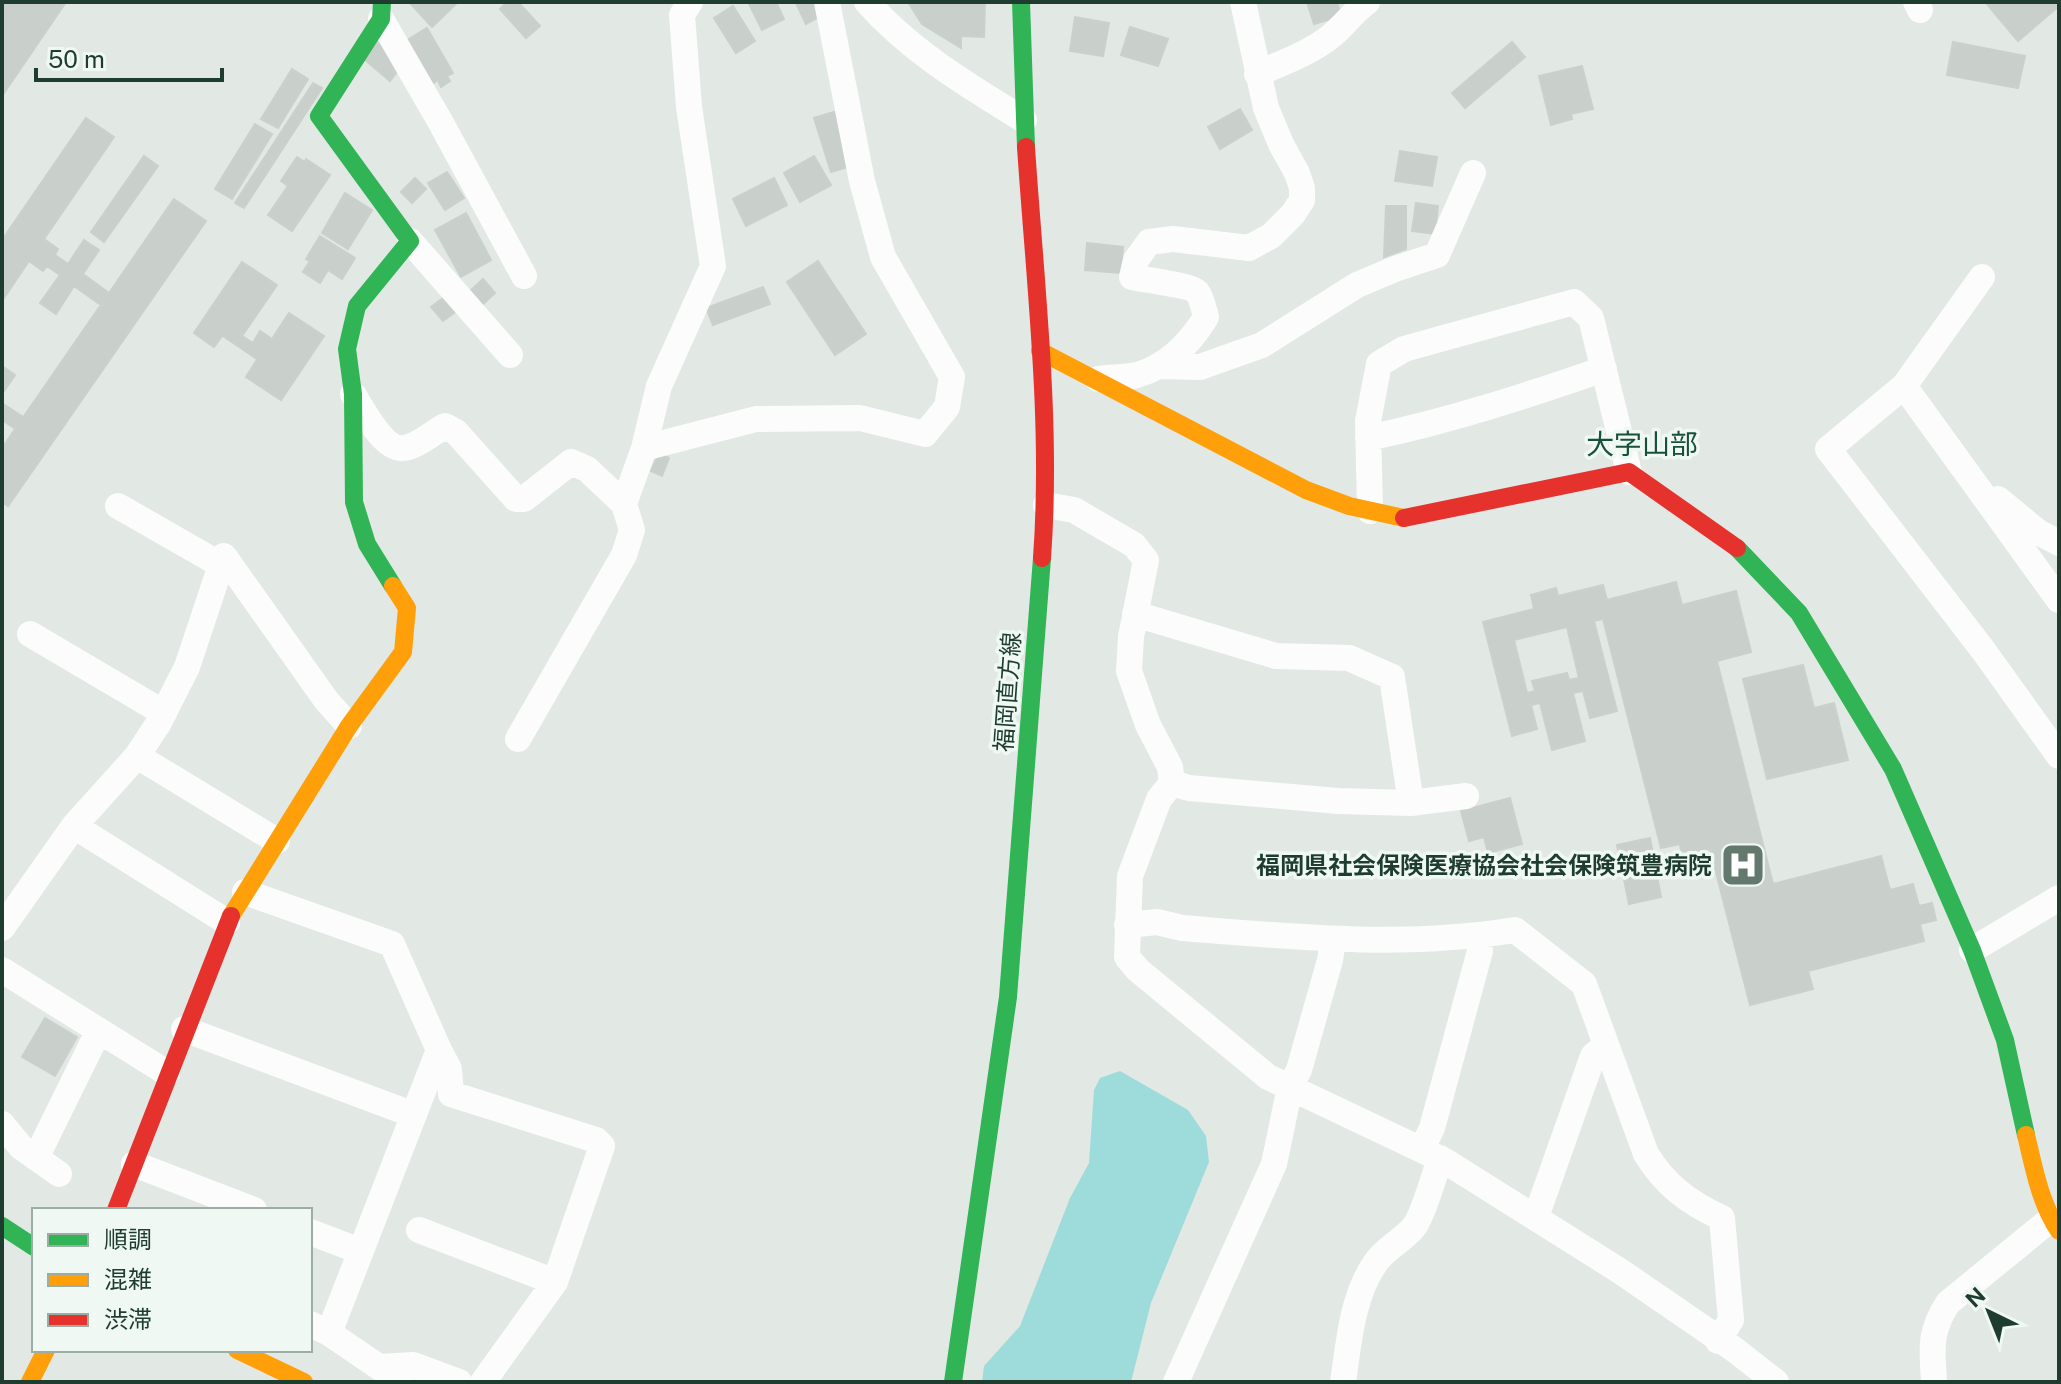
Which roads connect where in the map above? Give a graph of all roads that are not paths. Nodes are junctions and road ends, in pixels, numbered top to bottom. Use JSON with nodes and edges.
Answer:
{"nodes":[{"id":1,"x":690,"y":2,"type":"edge"},
{"id":2,"x":827,"y":2,"type":"edge"},
{"id":3,"x":867,"y":2,"type":"edge"},
{"id":4,"x":1021,"y":2,"type":"edge"},
{"id":5,"x":1243,"y":2,"type":"edge"},
{"id":6,"x":1360,"y":4,"type":"edge"},
{"id":7,"x":382,"y":11,"type":"edge"},
{"id":8,"x":1257,"y":74,"type":"junction"},
{"id":9,"x":1024,"y":120,"type":"junction"},
{"id":10,"x":1473,"y":173,"type":"dead end"},
{"id":11,"x":410,"y":241,"type":"junction"},
{"id":12,"x":524,"y":276,"type":"dead end"},
{"id":13,"x":1982,"y":277,"type":"dead end"},
{"id":14,"x":1040,"y":351,"type":"junction"},
{"id":15,"x":510,"y":355,"type":"dead end"},
{"id":16,"x":1158,"y":366,"type":"junction"},
{"id":17,"x":1604,"y":369,"type":"junction"},
{"id":18,"x":1098,"y":379,"type":"junction"},
{"id":19,"x":1904,"y":386,"type":"junction"},
{"id":20,"x":353,"y":394,"type":"junction"},
{"id":21,"x":1368,"y":438,"type":"junction"},
{"id":22,"x":644,"y":448,"type":"junction"},
{"id":23,"x":1959,"y":460,"type":"junction"},
{"id":24,"x":1629,"y":472,"type":"junction"},
{"id":25,"x":624,"y":504,"type":"junction"},
{"id":26,"x":1046,"y":505,"type":"junction"},
{"id":27,"x":118,"y":506,"type":"dead end"},
{"id":28,"x":1370,"y":511,"type":"junction"},
{"id":29,"x":2059,"y":543,"type":"edge"},
{"id":30,"x":221,"y":565,"type":"junction"},
{"id":31,"x":2059,"y":600,"type":"edge"},
{"id":32,"x":1135,"y":614,"type":"junction"},
{"id":33,"x":30,"y":634,"type":"dead end"},
{"id":34,"x":164,"y":713,"type":"junction"},
{"id":35,"x":349,"y":726,"type":"junction"},
{"id":36,"x":518,"y":739,"type":"dead end"},
{"id":37,"x":137,"y":756,"type":"junction"},
{"id":38,"x":2059,"y":756,"type":"edge"},
{"id":39,"x":1172,"y":783,"type":"junction"},
{"id":40,"x":1466,"y":796,"type":"dead end"},
{"id":41,"x":1411,"y":803,"type":"junction"},
{"id":42,"x":74,"y":826,"type":"junction"},
{"id":43,"x":277,"y":841,"type":"junction"},
{"id":44,"x":245,"y":892,"type":"junction"},
{"id":45,"x":2059,"y":898,"type":"edge"},
{"id":46,"x":227,"y":922,"type":"junction"},
{"id":47,"x":1127,"y":925,"type":"junction"},
{"id":48,"x":2,"y":928,"type":"edge"},
{"id":49,"x":1479,"y":936,"type":"junction"},
{"id":50,"x":1333,"y":941,"type":"junction"},
{"id":51,"x":1972,"y":950,"type":"junction"},
{"id":52,"x":2,"y":970,"type":"edge"},
{"id":53,"x":184,"y":1029,"type":"junction"},
{"id":54,"x":98,"y":1032,"type":"junction"},
{"id":55,"x":1606,"y":1045,"type":"junction"},
{"id":56,"x":439,"y":1050,"type":"junction"},
{"id":57,"x":167,"y":1073,"type":"junction"},
{"id":58,"x":1290,"y":1087,"type":"junction"},
{"id":59,"x":414,"y":1115,"type":"junction"},
{"id":60,"x":2,"y":1124,"type":"edge"},
{"id":61,"x":1431,"y":1154,"type":"junction"},
{"id":62,"x":36,"y":1158,"type":"junction"},
{"id":63,"x":134,"y":1164,"type":"junction"},
{"id":64,"x":59,"y":1174,"type":"dead end"},
{"id":65,"x":117,"y":1208,"type":"edge"},
{"id":66,"x":249,"y":1208,"type":"edge"},
{"id":67,"x":1536,"y":1217,"type":"junction"},
{"id":68,"x":2055,"y":1225,"type":"edge"},
{"id":69,"x":2,"y":1226,"type":"edge"},
{"id":70,"x":419,"y":1230,"type":"dead end"},
{"id":71,"x":312,"y":1233,"type":"edge"},
{"id":72,"x":32,"y":1245,"type":"edge"},
{"id":73,"x":360,"y":1251,"type":"junction"},
{"id":74,"x":555,"y":1282,"type":"junction"},
{"id":75,"x":319,"y":1328,"type":"edge"},
{"id":76,"x":1718,"y":1341,"type":"junction"},
{"id":77,"x":45,"y":1352,"type":"edge"},
{"id":78,"x":241,"y":1352,"type":"edge"},
{"id":79,"x":390,"y":1375,"type":"edge"},
{"id":80,"x":30,"y":1382,"type":"edge"},
{"id":81,"x":304,"y":1382,"type":"edge"},
{"id":82,"x":459,"y":1382,"type":"edge"},
{"id":83,"x":483,"y":1382,"type":"edge"},
{"id":84,"x":953,"y":1382,"type":"edge"},
{"id":85,"x":1176,"y":1382,"type":"edge"},
{"id":86,"x":1343,"y":1382,"type":"edge"},
{"id":87,"x":1776,"y":1382,"type":"edge"},
{"id":88,"x":1934,"y":1382,"type":"edge"}],
"edges":[{"from":1,"to":22,"type":"street"},
{"from":2,"to":22,"type":"street"},
{"from":3,"to":9,"type":"street"},
{"from":4,"to":9,"type":"street","name":"福岡直方線"},
{"from":5,"to":8,"type":"street"},
{"from":6,"to":8,"type":"street"},
{"from":7,"to":11,"type":"street"},
{"from":7,"to":12,"type":"street"},
{"from":8,"to":16,"type":"street"},
{"from":9,"to":14,"type":"street","name":"福岡直方線"},
{"from":10,"to":16,"type":"street"},
{"from":11,"to":15,"type":"street"},
{"from":11,"to":20,"type":"street"},
{"from":13,"to":19,"type":"street"},
{"from":14,"to":18,"type":"street"},
{"from":14,"to":26,"type":"street","name":"福岡直方線"},
{"from":16,"to":18,"type":"street"},
{"from":17,"to":21,"type":"street"},
{"from":17,"to":21,"type":"street"},
{"from":17,"to":24,"type":"street"},
{"from":18,"to":28,"type":"street"},
{"from":19,"to":23,"type":"street"},
{"from":19,"to":38,"type":"street"},
{"from":20,"to":25,"type":"street"},
{"from":20,"to":35,"type":"street"},
{"from":21,"to":28,"type":"street"},
{"from":22,"to":25,"type":"street"},
{"from":23,"to":29,"type":"street"},
{"from":23,"to":31,"type":"street"},
{"from":24,"to":28,"type":"street"},
{"from":24,"to":51,"type":"street"},
{"from":25,"to":36,"type":"street"},
{"from":26,"to":32,"type":"street"},
{"from":26,"to":84,"type":"street","name":"福岡直方線"},
{"from":27,"to":30,"type":"street"},
{"from":30,"to":34,"type":"street"},
{"from":30,"to":35,"type":"street"},
{"from":32,"to":39,"type":"street"},
{"from":32,"to":41,"type":"street"},
{"from":33,"to":34,"type":"street"},
{"from":34,"to":37,"type":"street"},
{"from":35,"to":43,"type":"street"},
{"from":37,"to":42,"type":"street"},
{"from":37,"to":43,"type":"street"},
{"from":39,"to":41,"type":"street"},
{"from":39,"to":47,"type":"street"},
{"from":40,"to":41,"type":"street"},
{"from":42,"to":46,"type":"street"},
{"from":42,"to":48,"type":"street"},
{"from":43,"to":44,"type":"street"},
{"from":44,"to":46,"type":"street"},
{"from":44,"to":56,"type":"street"},
{"from":45,"to":51,"type":"street"},
{"from":46,"to":53,"type":"street"},
{"from":47,"to":50,"type":"street"},
{"from":47,"to":58,"type":"street"},
{"from":49,"to":50,"type":"street"},
{"from":49,"to":55,"type":"street"},
{"from":49,"to":61,"type":"street"},
{"from":50,"to":58,"type":"street"},
{"from":51,"to":68,"type":"street"},
{"from":52,"to":54,"type":"street"},
{"from":53,"to":57,"type":"street"},
{"from":53,"to":59,"type":"street"},
{"from":54,"to":57,"type":"street"},
{"from":54,"to":62,"type":"street"},
{"from":55,"to":67,"type":"street"},
{"from":55,"to":76,"type":"street"},
{"from":56,"to":59,"type":"street"},
{"from":56,"to":74,"type":"street"},
{"from":57,"to":63,"type":"street"},
{"from":58,"to":61,"type":"street"},
{"from":58,"to":85,"type":"street"},
{"from":59,"to":73,"type":"street"},
{"from":60,"to":62,"type":"street"},
{"from":61,"to":67,"type":"street"},
{"from":61,"to":86,"type":"street"},
{"from":62,"to":64,"type":"street"},
{"from":63,"to":65,"type":"street"},
{"from":63,"to":66,"type":"street"},
{"from":67,"to":76,"type":"street"},
{"from":68,"to":88,"type":"street"},
{"from":69,"to":72,"type":"street"},
{"from":70,"to":74,"type":"street"},
{"from":71,"to":73,"type":"street"},
{"from":73,"to":75,"type":"street"},
{"from":74,"to":83,"type":"street"},
{"from":75,"to":79,"type":"street"},
{"from":76,"to":87,"type":"street"},
{"from":77,"to":80,"type":"street"},
{"from":78,"to":81,"type":"street"},
{"from":79,"to":82,"type":"street"}]}
